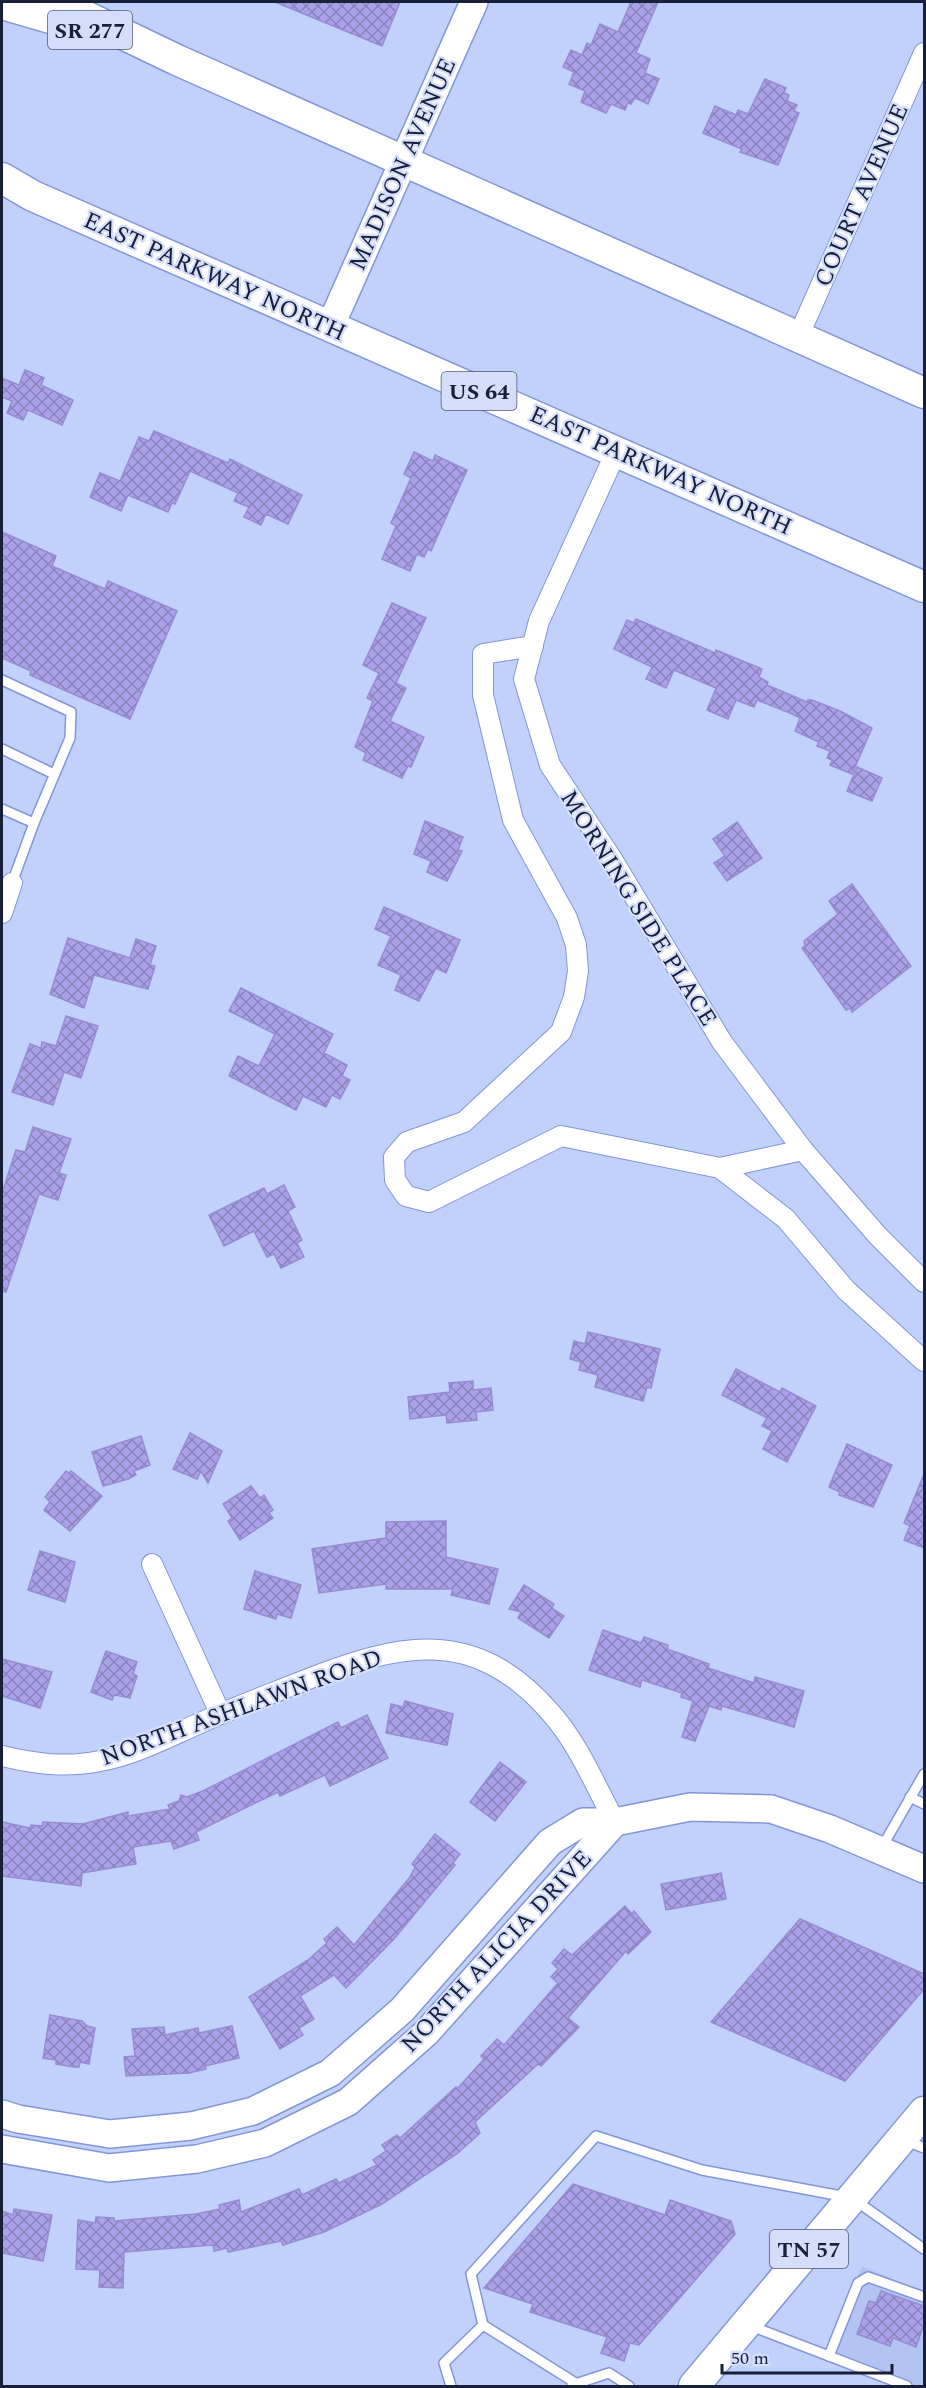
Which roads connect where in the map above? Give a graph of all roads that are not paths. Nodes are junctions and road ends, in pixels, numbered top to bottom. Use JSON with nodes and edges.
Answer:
{"nodes":[{"id":1,"x":474,"y":2,"type":"edge"},
{"id":2,"x":2,"y":4,"type":"edge"},
{"id":3,"x":59,"y":4,"type":"edge"},
{"id":4,"x":924,"y":52,"type":"edge"},
{"id":5,"x":177,"y":60,"type":"junction"},
{"id":6,"x":404,"y":161,"type":"junction"},
{"id":7,"x":2,"y":178,"type":"edge"},
{"id":8,"x":2,"y":184,"type":"edge"},
{"id":9,"x":33,"y":196,"type":"junction"},
{"id":10,"x":330,"y":327,"type":"junction"},
{"id":11,"x":798,"y":337,"type":"junction"},
{"id":12,"x":924,"y":393,"type":"edge"},
{"id":13,"x":617,"y":450,"type":"junction"},
{"id":14,"x":924,"y":587,"type":"edge"},
{"id":15,"x":533,"y":646,"type":"junction"},
{"id":16,"x":2,"y":680,"type":"edge"},
{"id":17,"x":2,"y":749,"type":"edge"},
{"id":18,"x":54,"y":774,"type":"junction"},
{"id":19,"x":2,"y":809,"type":"edge"},
{"id":20,"x":34,"y":823,"type":"junction"},
{"id":21,"x":12,"y":883,"type":"joint"},
{"id":22,"x":2,"y":913,"type":"edge"},
{"id":23,"x":803,"y":1150,"type":"junction"},
{"id":24,"x":720,"y":1168,"type":"junction"},
{"id":25,"x":924,"y":1282,"type":"edge"},
{"id":26,"x":924,"y":1361,"type":"edge"},
{"id":27,"x":152,"y":1564,"type":"dead end"},
{"id":28,"x":220,"y":1713,"type":"junction"},
{"id":29,"x":2,"y":1756,"type":"edge"},
{"id":30,"x":924,"y":1774,"type":"edge"},
{"id":31,"x":910,"y":1797,"type":"junction"},
{"id":32,"x":924,"y":1804,"type":"edge"},
{"id":33,"x":615,"y":1822,"type":"junction"},
{"id":34,"x":880,"y":1850,"type":"junction"},
{"id":35,"x":924,"y":1869,"type":"edge"},
{"id":36,"x":924,"y":2112,"type":"edge"},
{"id":37,"x":2,"y":2114,"type":"edge"},
{"id":38,"x":913,"y":2144,"type":"edge"},
{"id":39,"x":2,"y":2149,"type":"edge"},
{"id":40,"x":852,"y":2198,"type":"junction"},
{"id":41,"x":924,"y":2249,"type":"edge"},
{"id":42,"x":924,"y":2297,"type":"edge"},
{"id":43,"x":746,"y":2324,"type":"junction"},
{"id":44,"x":483,"y":2325,"type":"junction"},
{"id":45,"x":829,"y":2356,"type":"junction"},
{"id":46,"x":573,"y":2384,"type":"edge"},
{"id":47,"x":451,"y":2386,"type":"edge"},
{"id":48,"x":629,"y":2386,"type":"edge"},
{"id":49,"x":694,"y":2386,"type":"edge"},
{"id":50,"x":907,"y":2386,"type":"edge"}],
"edges":[{"from":1,"to":6,"type":"main road","name":"MADISON AVENUE"},
{"from":2,"to":5,"type":"main road","number":"SR 277"},
{"from":3,"to":5,"type":"main road"},
{"from":4,"to":11,"type":"street","name":"COURT AVENUE"},
{"from":5,"to":6,"type":"main road"},
{"from":6,"to":10,"type":"main road","name":"MADISON AVENUE"},
{"from":6,"to":11,"type":"main road"},
{"from":7,"to":9,"type":"main road"},
{"from":8,"to":9,"type":"main road","number":"US 64"},
{"from":9,"to":10,"type":"main road","name":"EAST PARKWAY NORTH","number":"US 64"},
{"from":10,"to":13,"type":"main road","name":"EAST PARKWAY NORTH","number":"US 64"},
{"from":11,"to":12,"type":"main road"},
{"from":13,"to":14,"type":"main road","name":"EAST PARKWAY NORTH","number":"US 64"},
{"from":13,"to":15,"type":"street","name":"MORNING SIDE PLACE"},
{"from":15,"to":23,"type":"street","name":"MORNING SIDE PLACE"},
{"from":15,"to":24,"type":"street"},
{"from":16,"to":18,"type":"lane"},
{"from":17,"to":18,"type":"lane"},
{"from":18,"to":20,"type":"lane"},
{"from":19,"to":20,"type":"lane"},
{"from":20,"to":21,"type":"lane"},
{"from":21,"to":22,"type":"street"},
{"from":23,"to":24,"type":"street"},
{"from":23,"to":25,"type":"street","name":"MORNING SIDE PLACE"},
{"from":24,"to":26,"type":"street"},
{"from":27,"to":28,"type":"street"},
{"from":28,"to":29,"type":"street","name":"NORTH ASHLAWN ROAD"},
{"from":28,"to":33,"type":"street","name":"NORTH ASHLAWN ROAD"},
{"from":30,"to":31,"type":"lane"},
{"from":31,"to":32,"type":"lane"},
{"from":31,"to":34,"type":"lane"},
{"from":33,"to":34,"type":"main road","name":"NORTH ALICIA DRIVE"},
{"from":33,"to":37,"type":"main road","name":"NORTH ALICIA DRIVE"},
{"from":33,"to":39,"type":"main road","name":"NORTH ALICIA DRIVE"},
{"from":34,"to":35,"type":"main road","name":"NORTH ALICIA DRIVE"},
{"from":36,"to":38,"type":"main road","number":"TN 57"},
{"from":38,"to":40,"type":"main road","number":"TN 57"},
{"from":40,"to":41,"type":"lane"},
{"from":40,"to":43,"type":"main road","number":"TN 57"},
{"from":40,"to":44,"type":"lane"},
{"from":42,"to":45,"type":"lane"},
{"from":43,"to":45,"type":"lane"},
{"from":43,"to":49,"type":"main road","number":"TN 57"},
{"from":44,"to":46,"type":"lane"},
{"from":44,"to":47,"type":"lane"},
{"from":45,"to":50,"type":"lane"},
{"from":46,"to":48,"type":"lane"}]}
